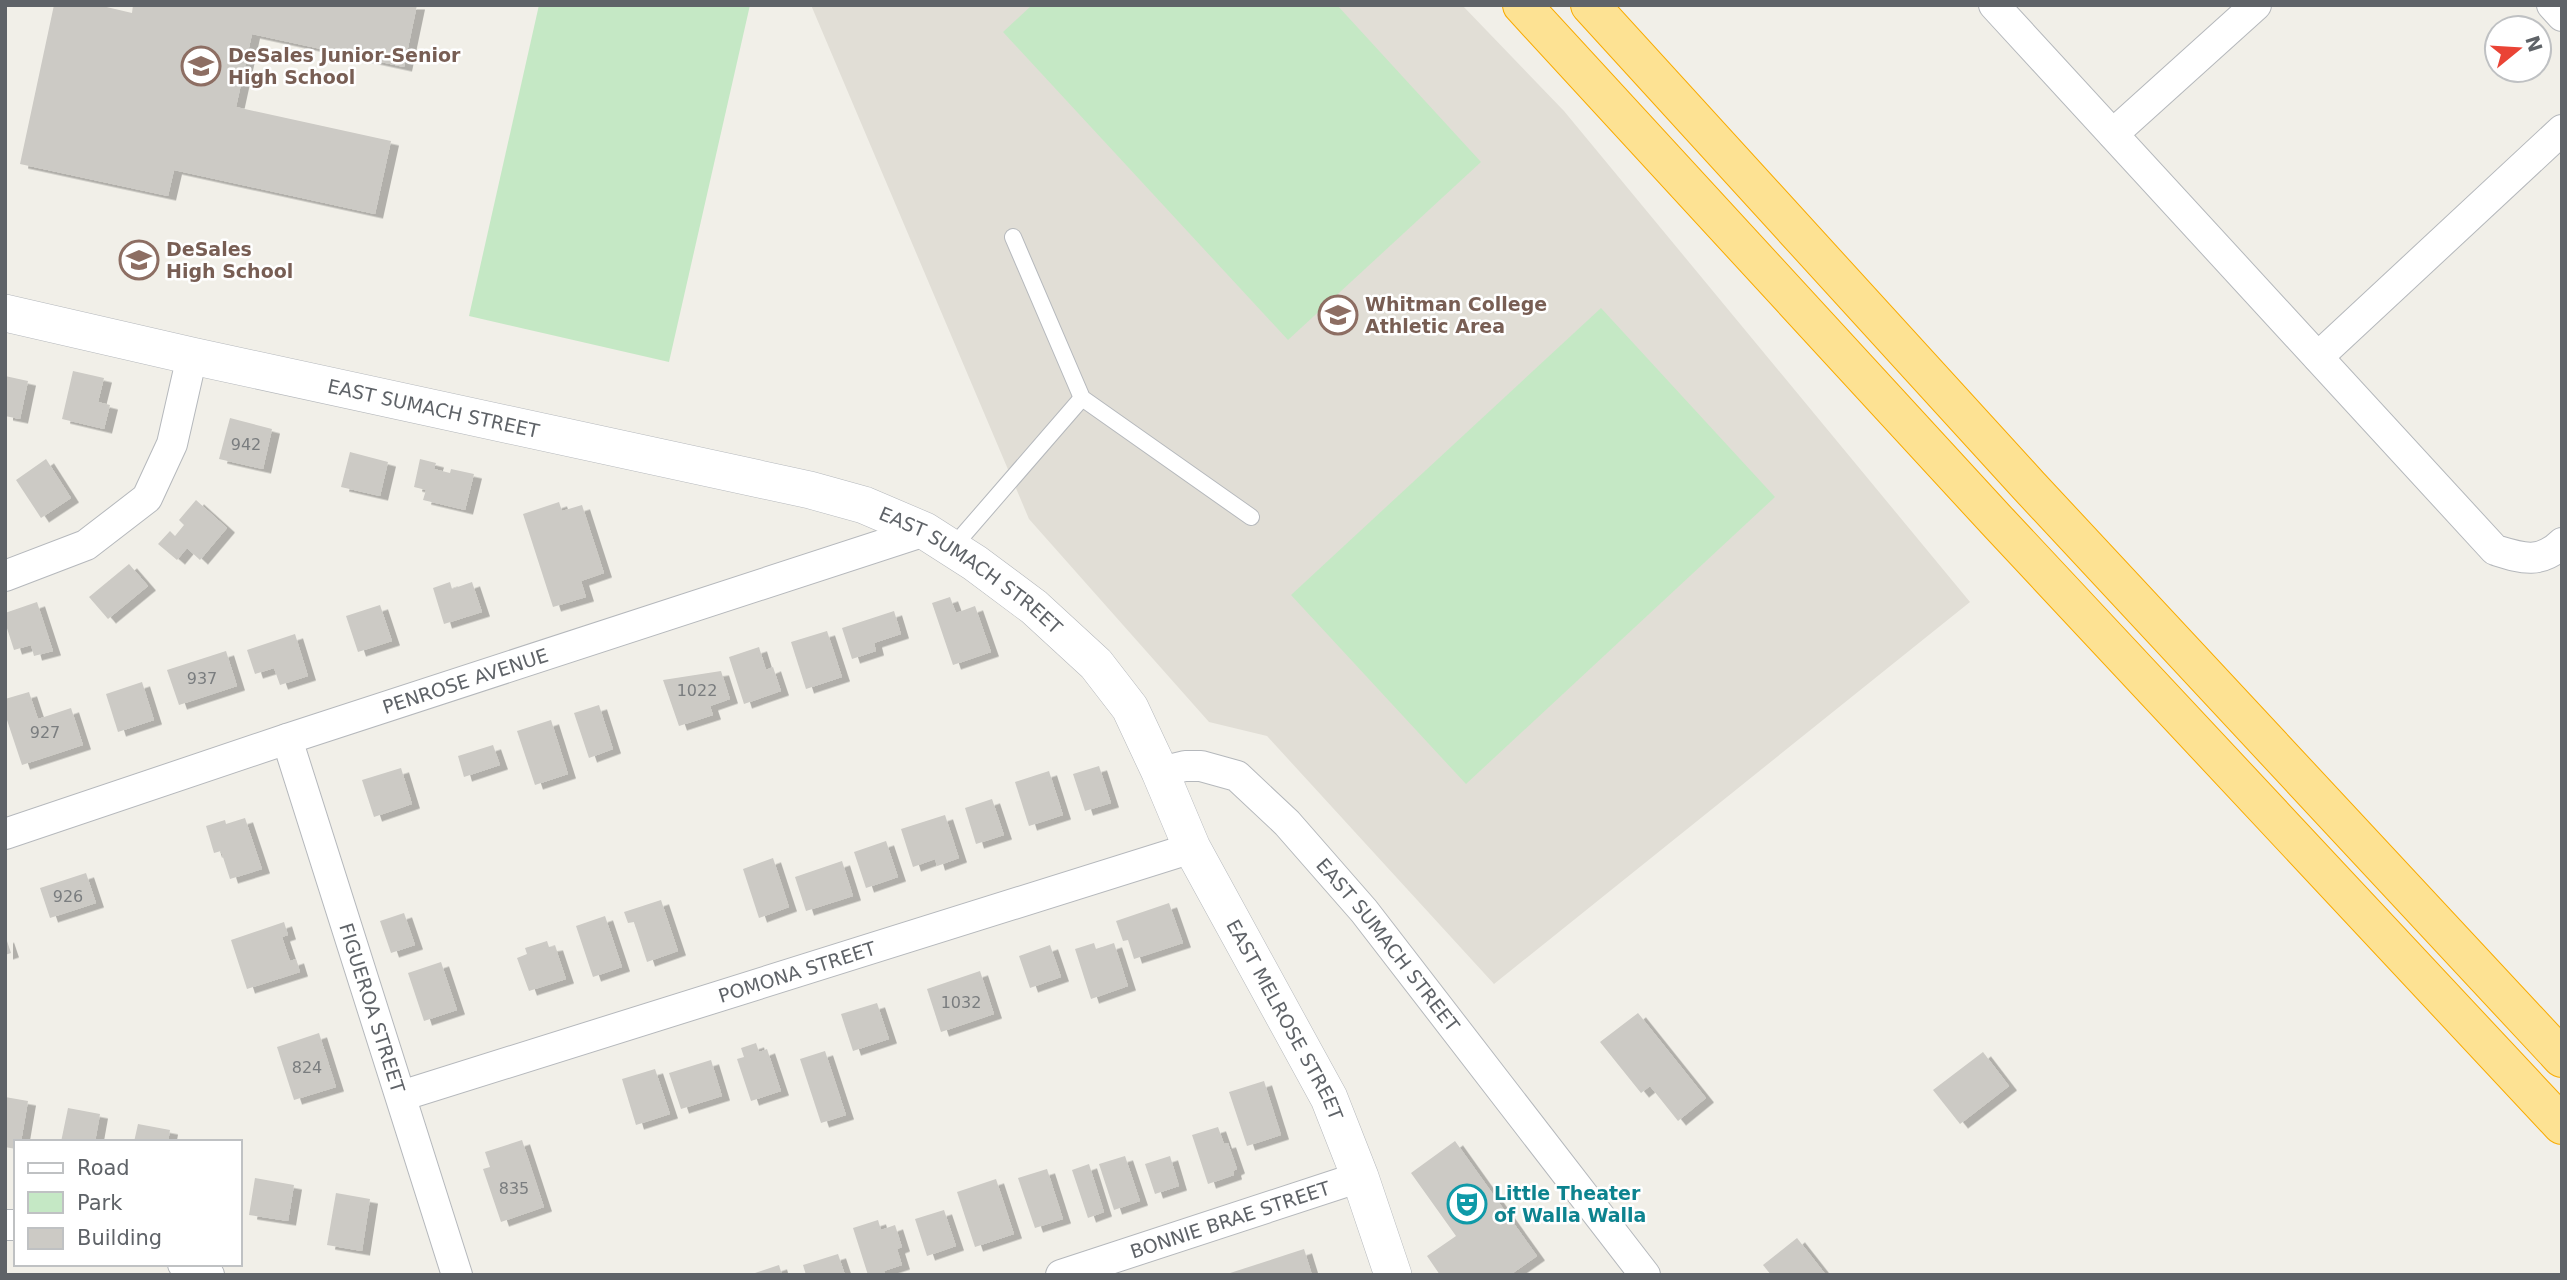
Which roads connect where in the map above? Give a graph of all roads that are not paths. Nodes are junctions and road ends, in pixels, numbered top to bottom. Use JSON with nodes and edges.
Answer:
{"nodes":[{"id":1,"x":1522,"y":5,"type":"edge"},
{"id":2,"x":1590,"y":5,"type":"edge"},
{"id":3,"x":1994,"y":5,"type":"edge"},
{"id":4,"x":2256,"y":5,"type":"edge"},
{"id":5,"x":2552,"y":5,"type":"edge"},
{"id":6,"x":2562,"y":16,"type":"edge"},
{"id":7,"x":2562,"y":130,"type":"edge"},
{"id":8,"x":2113,"y":134,"type":"junction"},
{"id":9,"x":1013,"y":237,"type":"dead end"},
{"id":10,"x":5,"y":313,"type":"edge"},
{"id":11,"x":192,"y":356,"type":"junction"},
{"id":12,"x":2318,"y":358,"type":"junction"},
{"id":13,"x":1082,"y":398,"type":"junction"},
{"id":14,"x":1251,"y":517,"type":"dead end"},
{"id":15,"x":939,"y":540,"type":"junction"},
{"id":16,"x":2562,"y":543,"type":"edge"},
{"id":17,"x":5,"y":576,"type":"edge"},
{"id":18,"x":287,"y":739,"type":"junction"},
{"id":19,"x":1160,"y":772,"type":"junction"},
{"id":20,"x":5,"y":834,"type":"edge"},
{"id":21,"x":1192,"y":848,"type":"junction"},
{"id":22,"x":2463,"y":1018,"type":"junction"},
{"id":23,"x":2562,"y":1058,"type":"edge"},
{"id":24,"x":401,"y":1096,"type":"junction"},
{"id":25,"x":2562,"y":1109,"type":"edge"},
{"id":26,"x":2562,"y":1125,"type":"edge"},
{"id":27,"x":1360,"y":1177,"type":"junction"},
{"id":28,"x":188,"y":1266,"type":"edge"},
{"id":29,"x":209,"y":1275,"type":"edge"},
{"id":30,"x":457,"y":1275,"type":"edge"},
{"id":31,"x":1061,"y":1275,"type":"edge"},
{"id":32,"x":1393,"y":1275,"type":"edge"},
{"id":33,"x":1645,"y":1275,"type":"edge"}],
"edges":[{"from":1,"to":22,"type":"highway"},
{"from":2,"to":23,"type":"highway"},
{"from":3,"to":8,"type":"street"},
{"from":4,"to":8,"type":"street"},
{"from":5,"to":6,"type":"street"},
{"from":7,"to":12,"type":"street"},
{"from":8,"to":12,"type":"street"},
{"from":9,"to":13,"type":"lane"},
{"from":10,"to":11,"type":"street","name":"EAST SUMACH STREET"},
{"from":11,"to":15,"type":"street","name":"EAST SUMACH STREET"},
{"from":11,"to":17,"type":"street"},
{"from":12,"to":16,"type":"street"},
{"from":13,"to":14,"type":"lane"},
{"from":13,"to":15,"type":"lane"},
{"from":15,"to":18,"type":"street","name":"PENROSE AVENUE"},
{"from":15,"to":19,"type":"street","name":"EAST SUMACH STREET"},
{"from":18,"to":20,"type":"street","name":"PENROSE AVENUE"},
{"from":18,"to":24,"type":"street","name":"FIGUEROA STREET"},
{"from":19,"to":21,"type":"street","name":"EAST MELROSE STREET"},
{"from":19,"to":33,"type":"street","name":"EAST SUMACH STREET"},
{"from":21,"to":24,"type":"street","name":"POMONA STREET"},
{"from":21,"to":27,"type":"street","name":"EAST MELROSE STREET"},
{"from":22,"to":25,"type":"highway"},
{"from":22,"to":26,"type":"highway"},
{"from":24,"to":30,"type":"street","name":"FIGUEROA STREET"},
{"from":27,"to":31,"type":"street","name":"BONNIE BRAE STREET"},
{"from":27,"to":32,"type":"street","name":"EAST MELROSE STREET"},
{"from":28,"to":29,"type":"street"}]}
